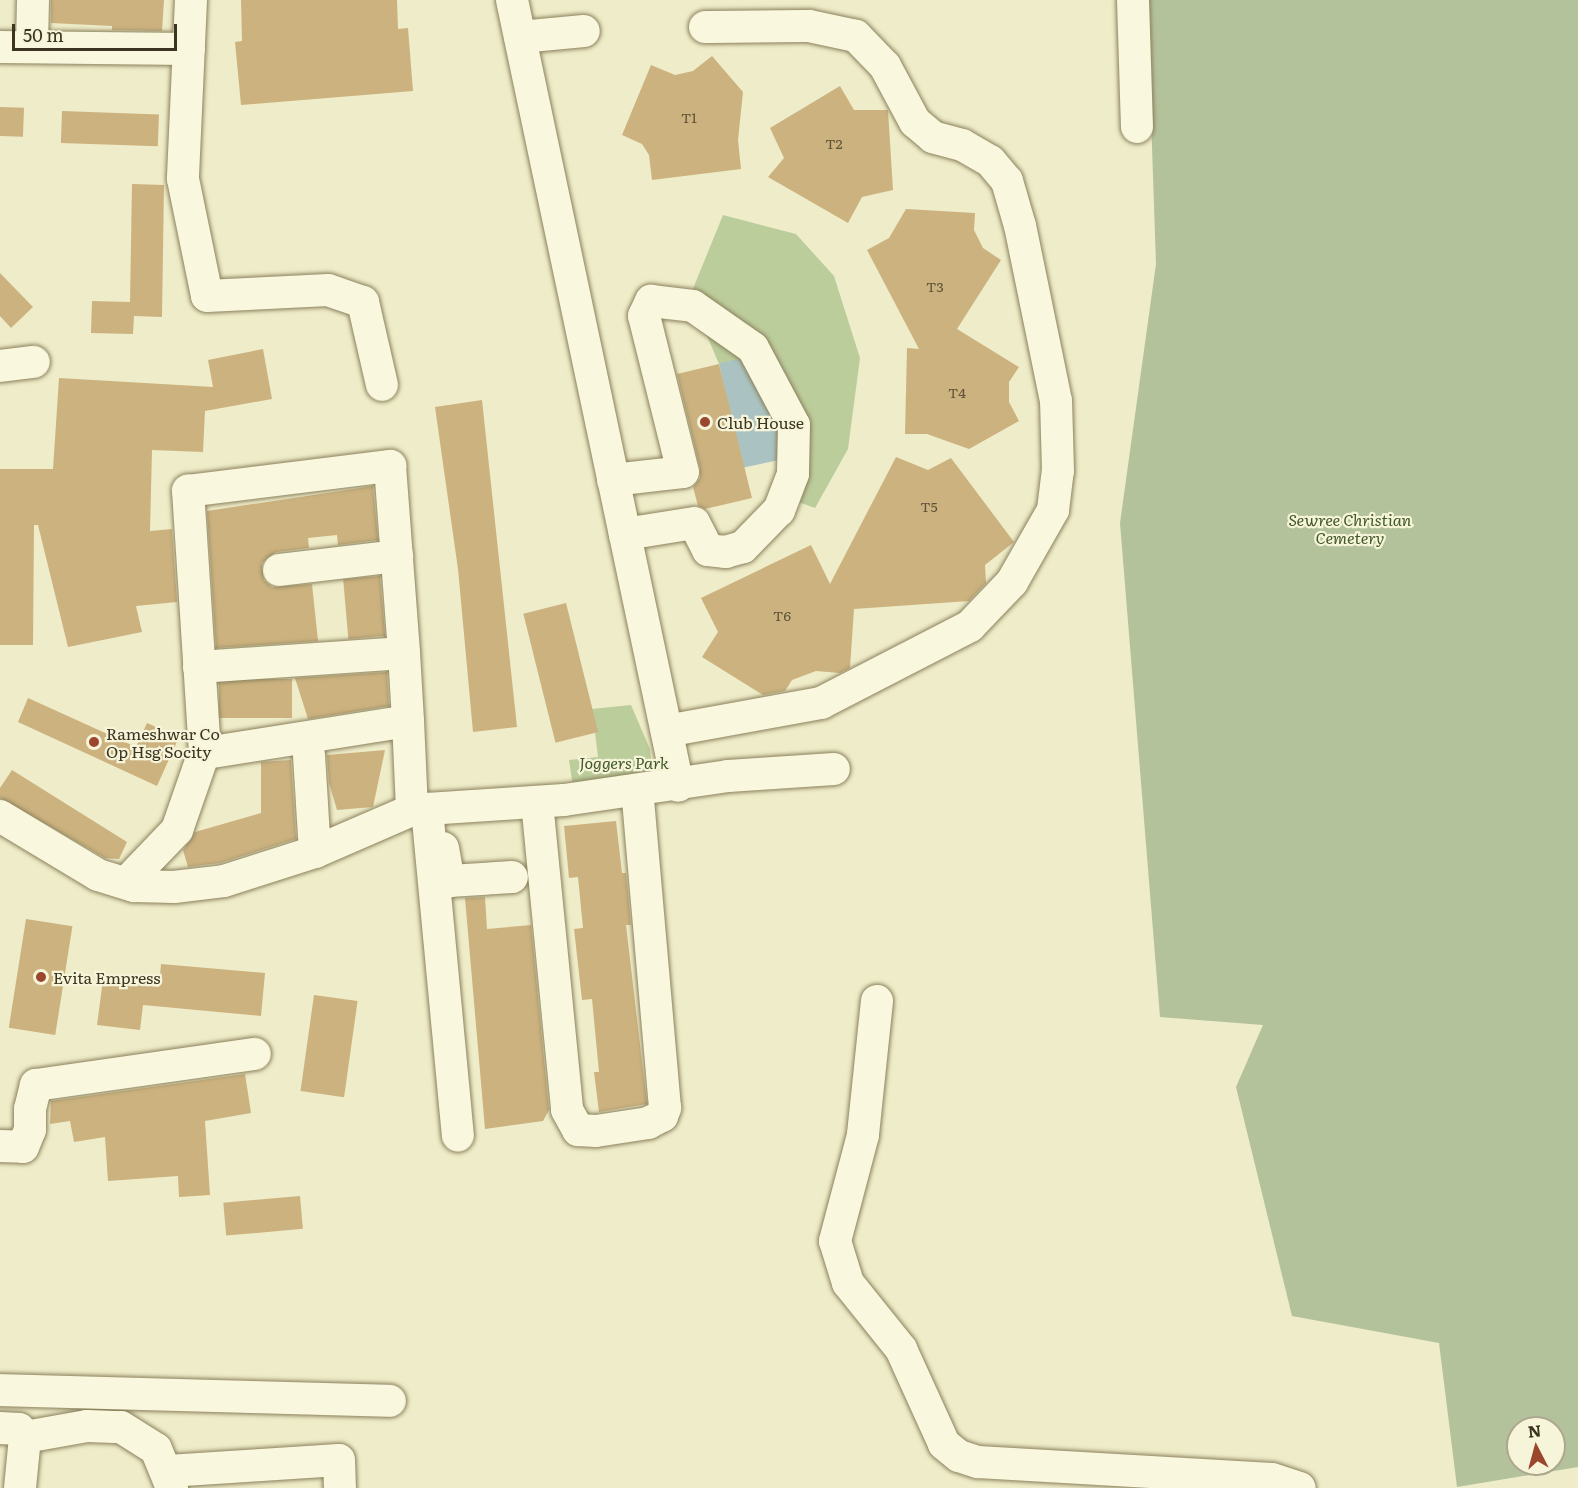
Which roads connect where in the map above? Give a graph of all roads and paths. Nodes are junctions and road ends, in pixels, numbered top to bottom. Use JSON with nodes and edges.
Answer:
{"nodes":[{"id":1,"x":33,"y":0,"type":"edge"},
{"id":2,"x":191,"y":0,"type":"edge"},
{"id":3,"x":512,"y":0,"type":"edge"},
{"id":4,"x":1133,"y":0,"type":"edge"},
{"id":5,"x":705,"y":27,"type":"dead end"},
{"id":6,"x":584,"y":31,"type":"dead end"},
{"id":7,"x":520,"y":37,"type":"junction"},
{"id":8,"x":0,"y":47,"type":"edge"},
{"id":9,"x":32,"y":47,"type":"junction"},
{"id":10,"x":189,"y":49,"type":"junction"},
{"id":11,"x":1137,"y":127,"type":"dead end"},
{"id":12,"x":34,"y":362,"type":"dead end"},
{"id":13,"x":0,"y":366,"type":"edge"},
{"id":14,"x":382,"y":385,"type":"dead end"},
{"id":15,"x":614,"y":480,"type":"junction"},
{"id":16,"x":625,"y":534,"type":"junction"},
{"id":17,"x":397,"y":556,"type":"junction"},
{"id":18,"x":279,"y":570,"type":"dead end"},
{"id":19,"x":404,"y":653,"type":"junction"},
{"id":20,"x":199,"y":667,"type":"junction"},
{"id":21,"x":408,"y":721,"type":"junction"},
{"id":22,"x":667,"y":731,"type":"junction"},
{"id":23,"x":309,"y":754,"type":"dead end"},
{"id":24,"x":200,"y":764,"type":"dead end"},
{"id":25,"x":834,"y":769,"type":"dead end"},
{"id":26,"x":678,"y":786,"type":"junction"},
{"id":27,"x":638,"y":791,"type":"junction"},
{"id":28,"x":537,"y":802,"type":"junction"},
{"id":29,"x":442,"y":812,"type":"junction"},
{"id":30,"x":499,"y":814,"type":"dead end"},
{"id":31,"x":0,"y":816,"type":"edge"},
{"id":32,"x":315,"y":852,"type":"junction"},
{"id":33,"x":440,"y":873,"type":"junction"},
{"id":34,"x":512,"y":877,"type":"dead end"},
{"id":35,"x":126,"y":883,"type":"junction"},
{"id":36,"x":877,"y":1001,"type":"dead end"},
{"id":37,"x":255,"y":1054,"type":"dead end"},
{"id":38,"x":458,"y":1136,"type":"dead end"},
{"id":39,"x":0,"y":1146,"type":"edge"},
{"id":40,"x":0,"y":1390,"type":"edge"},
{"id":41,"x":390,"y":1401,"type":"dead end"},
{"id":42,"x":13,"y":1433,"type":"edge"},
{"id":43,"x":170,"y":1480,"type":"edge"},
{"id":44,"x":20,"y":1488,"type":"edge"},
{"id":45,"x":340,"y":1488,"type":"edge"},
{"id":46,"x":1300,"y":1488,"type":"edge"}],
"edges":[{"from":1,"to":9,"type":"street"},
{"from":2,"to":10,"type":"street"},
{"from":3,"to":7,"type":"street"},
{"from":4,"to":11,"type":"street"},
{"from":5,"to":22,"type":"street"},
{"from":6,"to":7,"type":"street"},
{"from":7,"to":15,"type":"street"},
{"from":8,"to":9,"type":"street"},
{"from":9,"to":10,"type":"street"},
{"from":10,"to":14,"type":"street"},
{"from":12,"to":13,"type":"street"},
{"from":15,"to":16,"type":"street"},
{"from":15,"to":16,"type":"street"},
{"from":16,"to":22,"type":"street"},
{"from":17,"to":18,"type":"street"},
{"from":17,"to":19,"type":"street"},
{"from":17,"to":20,"type":"street"},
{"from":19,"to":20,"type":"street"},
{"from":19,"to":21,"type":"street"},
{"from":20,"to":21,"type":"street"},
{"from":21,"to":29,"type":"street"},
{"from":22,"to":26,"type":"street"},
{"from":23,"to":32,"type":"street"},
{"from":24,"to":35,"type":"street"},
{"from":25,"to":26,"type":"street"},
{"from":26,"to":27,"type":"street"},
{"from":27,"to":28,"type":"street"},
{"from":27,"to":28,"type":"street"},
{"from":28,"to":29,"type":"street"},
{"from":29,"to":30,"type":"street"},
{"from":29,"to":32,"type":"street"},
{"from":29,"to":33,"type":"street"},
{"from":31,"to":35,"type":"street"},
{"from":32,"to":35,"type":"street"},
{"from":33,"to":34,"type":"street"},
{"from":33,"to":38,"type":"street"},
{"from":36,"to":46,"type":"street"},
{"from":37,"to":39,"type":"street"},
{"from":40,"to":41,"type":"street"},
{"from":42,"to":43,"type":"street"},
{"from":42,"to":44,"type":"street"},
{"from":43,"to":45,"type":"street"}]}
